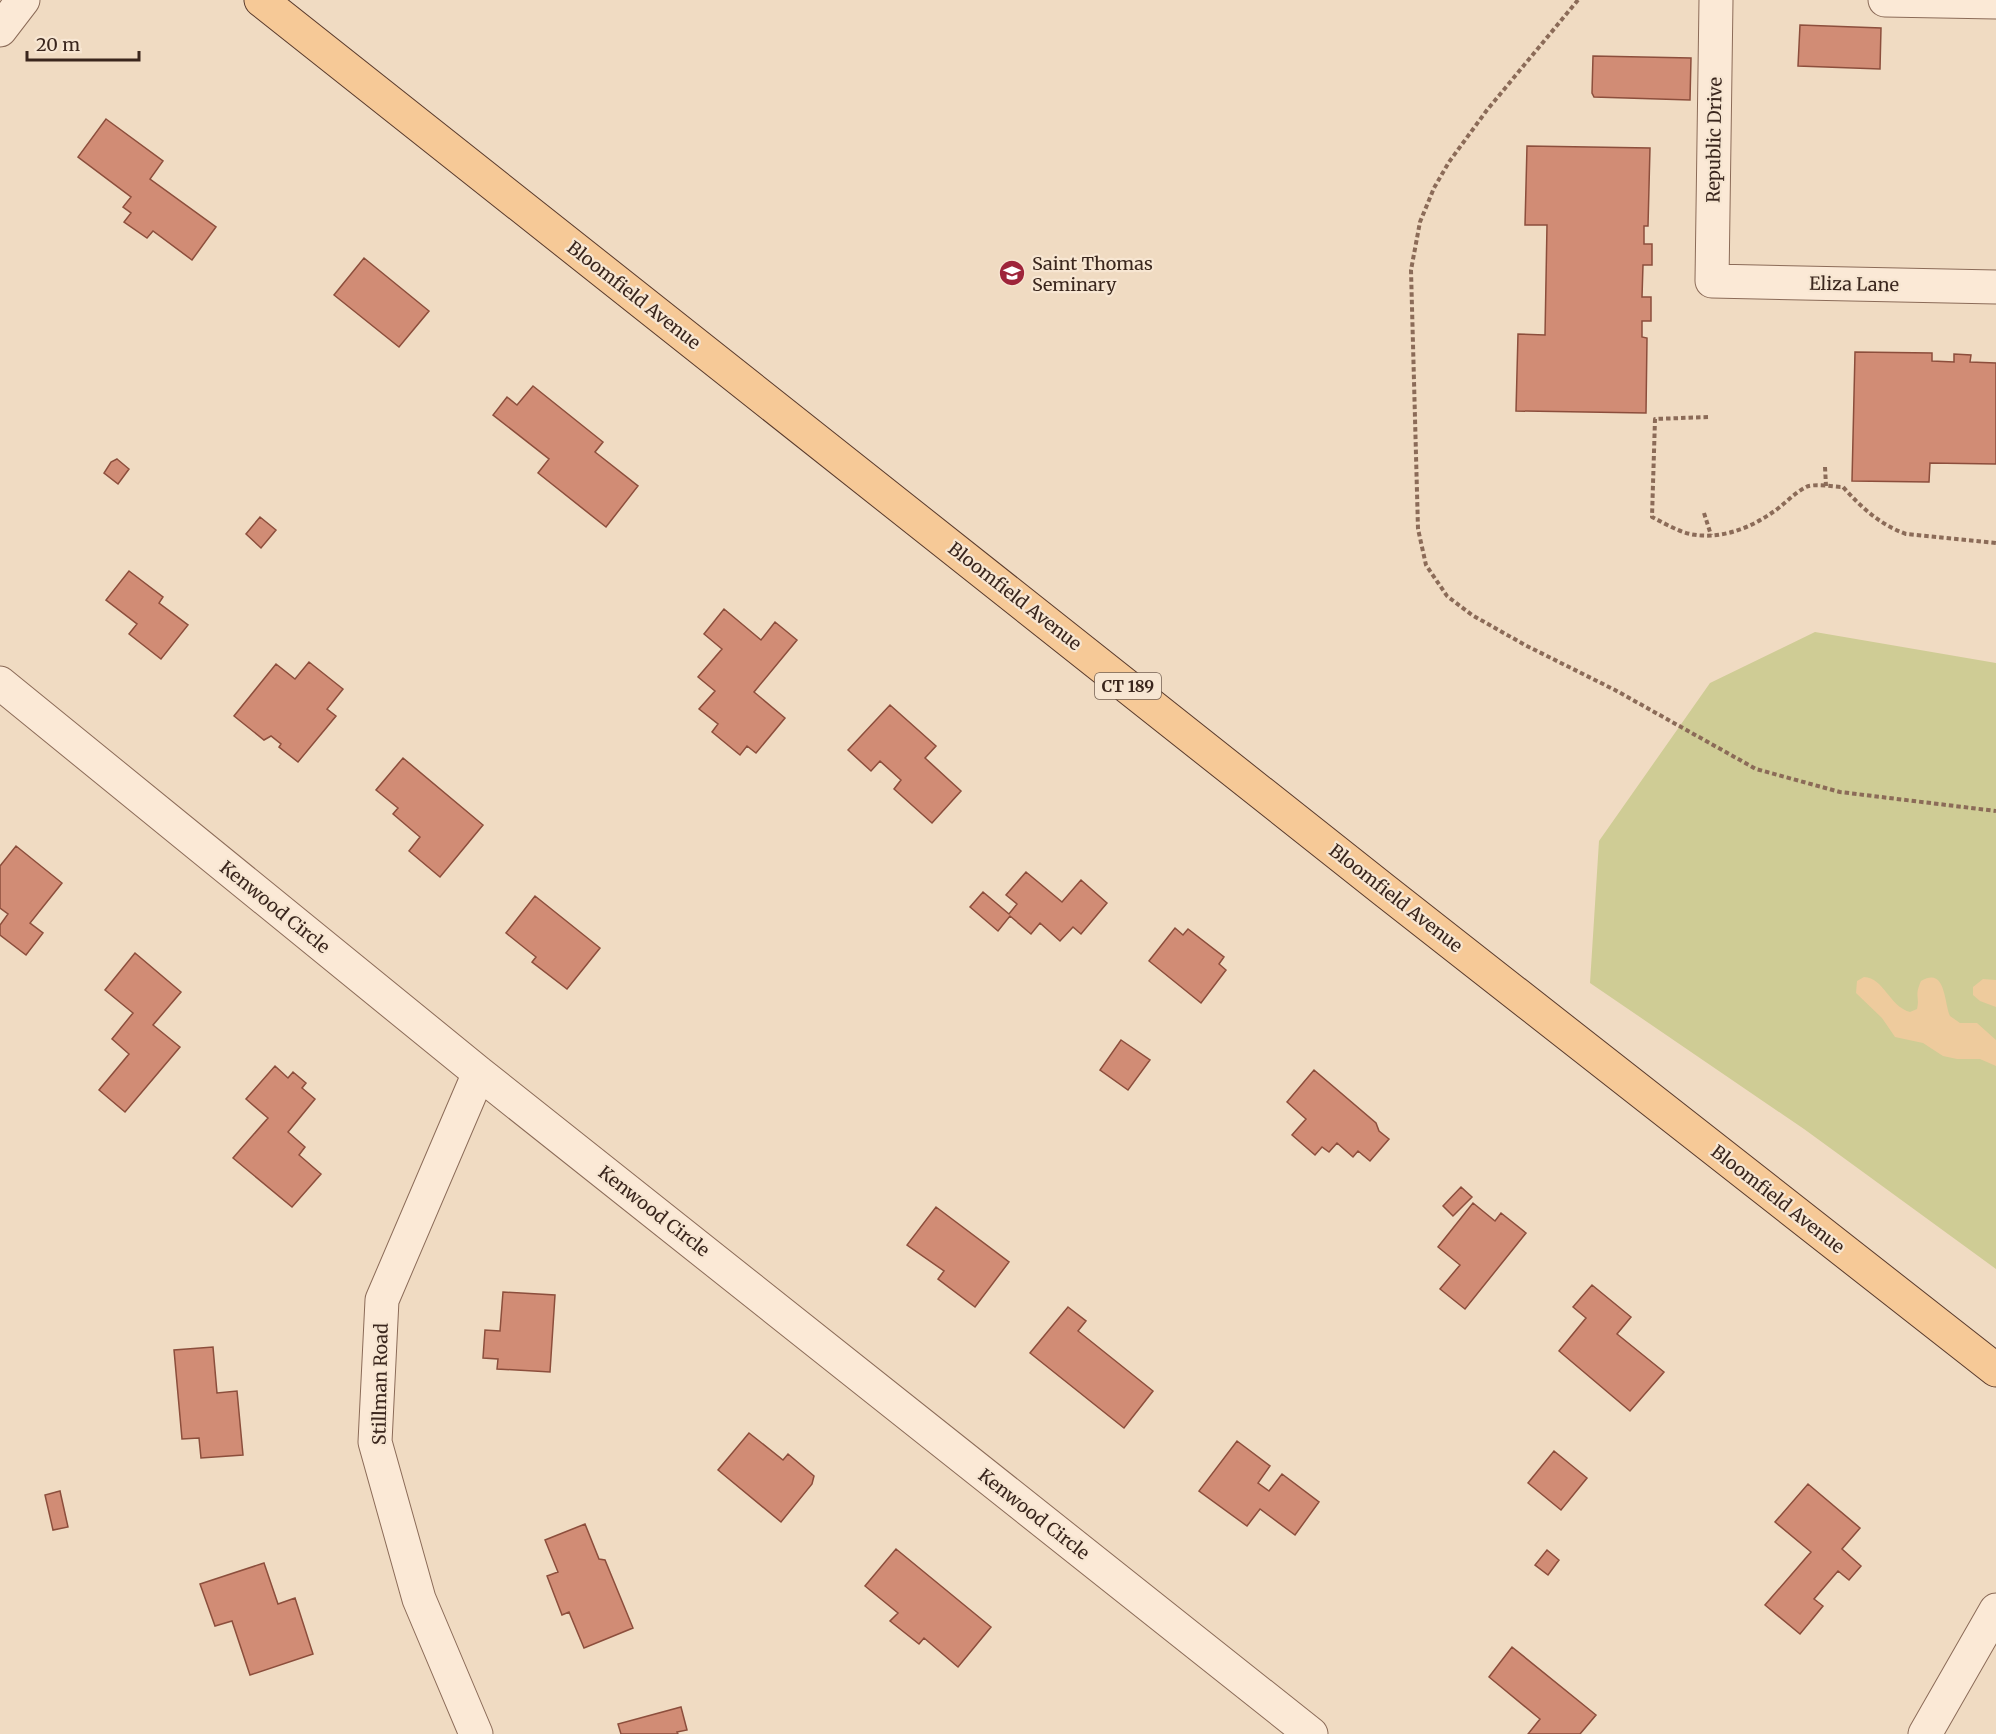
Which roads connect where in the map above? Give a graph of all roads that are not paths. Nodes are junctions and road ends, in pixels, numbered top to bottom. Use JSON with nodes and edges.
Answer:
{"nodes":[{"id":1,"x":23,"y":0,"type":"edge"},
{"id":2,"x":261,"y":0,"type":"edge"},
{"id":3,"x":1716,"y":0,"type":"edge"},
{"id":4,"x":1885,"y":0,"type":"edge"},
{"id":5,"x":1996,"y":2,"type":"edge"},
{"id":6,"x":0,"y":30,"type":"edge"},
{"id":7,"x":1712,"y":281,"type":"joint"},
{"id":8,"x":1996,"y":287,"type":"edge"},
{"id":9,"x":0,"y":683,"type":"edge"},
{"id":10,"x":479,"y":1073,"type":"junction"},
{"id":11,"x":1996,"y":1370,"type":"edge"},
{"id":12,"x":1996,"y":1610,"type":"edge"},
{"id":13,"x":477,"y":1734,"type":"edge"},
{"id":14,"x":1311,"y":1734,"type":"edge"},
{"id":15,"x":1925,"y":1734,"type":"edge"}],
"edges":[{"from":1,"to":6,"type":"street"},
{"from":2,"to":11,"type":"main road","name":"Bloomfield Avenue","number":"CT 189"},
{"from":3,"to":7,"type":"street","name":"Republic Drive"},
{"from":4,"to":5,"type":"street"},
{"from":7,"to":8,"type":"street","name":"Eliza Lane"},
{"from":9,"to":10,"type":"street","name":"Kenwood Circle"},
{"from":10,"to":13,"type":"street","name":"Stillman Road"},
{"from":10,"to":14,"type":"street","name":"Kenwood Circle"},
{"from":12,"to":15,"type":"street"}]}
